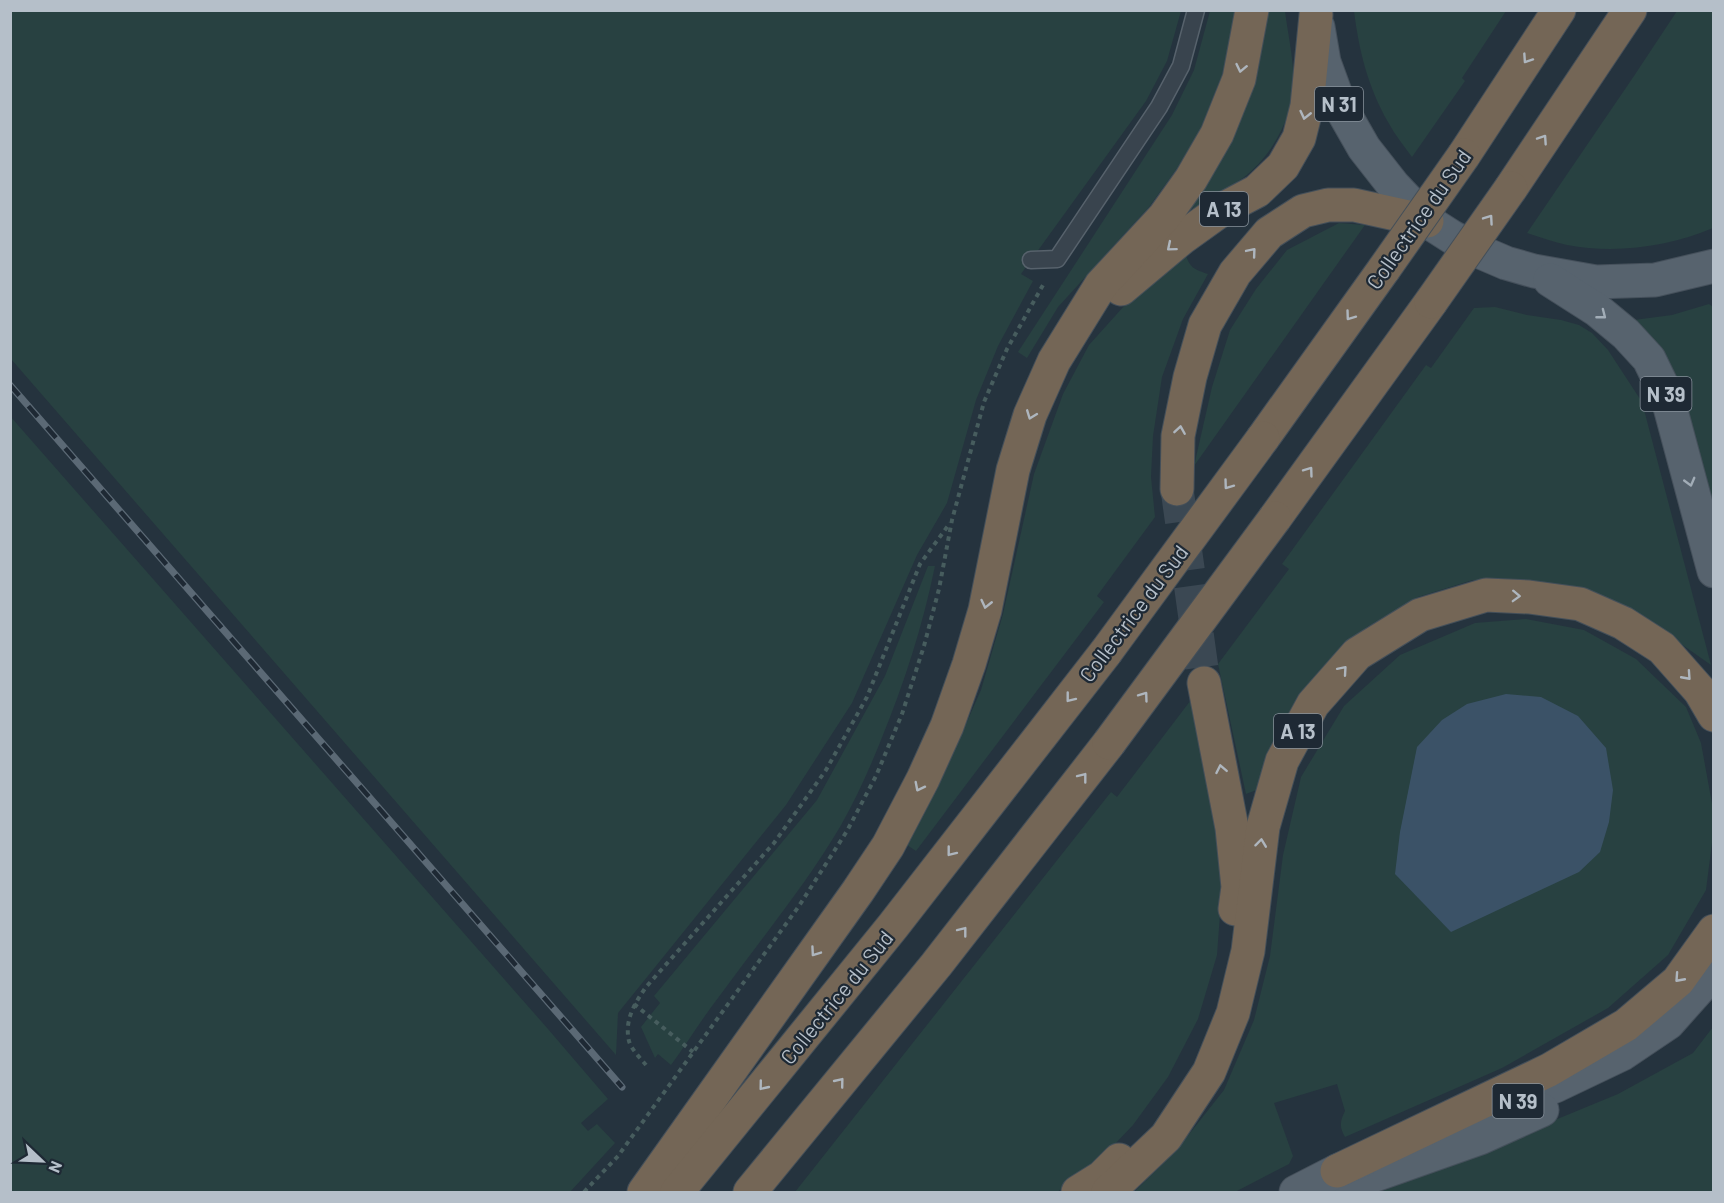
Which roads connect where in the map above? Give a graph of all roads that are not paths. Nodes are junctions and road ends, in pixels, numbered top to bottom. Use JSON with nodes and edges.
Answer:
{"nodes":[{"id":1,"x":1196,"y":10,"type":"edge"},
{"id":2,"x":1252,"y":10,"type":"edge"},
{"id":3,"x":1559,"y":10,"type":"edge"},
{"id":4,"x":1630,"y":10,"type":"edge"},
{"id":5,"x":1316,"y":13,"type":"edge"},
{"id":6,"x":1427,"y":221,"type":"junction"},
{"id":7,"x":1031,"y":260,"type":"dead end"},
{"id":8,"x":1713,"y":266,"type":"edge"},
{"id":9,"x":1536,"y":271,"type":"junction"},
{"id":10,"x":1054,"y":361,"type":"junction"},
{"id":11,"x":1177,"y":489,"type":"tunnel mouth"},
{"id":12,"x":1713,"y":571,"type":"edge"},
{"id":13,"x":1204,"y":682,"type":"tunnel mouth"},
{"id":14,"x":1713,"y":716,"type":"edge"},
{"id":15,"x":1713,"y":932,"type":"edge"},
{"id":16,"x":1713,"y":969,"type":"edge"},
{"id":17,"x":1713,"y":1001,"type":"edge"},
{"id":18,"x":1331,"y":1182,"type":"edge"},
{"id":19,"x":644,"y":1192,"type":"edge"},
{"id":20,"x":677,"y":1192,"type":"edge"},
{"id":21,"x":750,"y":1192,"type":"edge"},
{"id":22,"x":1078,"y":1192,"type":"edge"},
{"id":23,"x":1108,"y":1192,"type":"edge"},
{"id":24,"x":1296,"y":1192,"type":"edge"}],
"edges":[{"from":1,"to":7,"type":"lane"},
{"from":2,"to":10,"type":"highway","number":"A 13","one_way":true},
{"from":3,"to":20,"type":"highway","name":"Collectrice du Sud","one_way":true,"bridge":true},
{"from":21,"to":4,"type":"highway","one_way":true,"bridge":true},
{"from":5,"to":6,"type":"main road","number":"N 31"},
{"from":5,"to":10,"type":"highway","number":"A 13","one_way":true},
{"from":6,"to":9,"type":"main road","number":"N 31"},
{"from":11,"to":6,"type":"highway","number":"A 13","one_way":true},
{"from":8,"to":9,"type":"main road","number":"N 31"},
{"from":9,"to":12,"type":"main road","number":"N 39","one_way":true},
{"from":10,"to":19,"type":"highway","number":"A 13","one_way":true},
{"from":22,"to":13,"type":"highway","one_way":true},
{"from":23,"to":14,"type":"highway","number":"A 13","one_way":true},
{"from":15,"to":18,"type":"highway","one_way":true},
{"from":16,"to":18,"type":"main road","number":"N 39"},
{"from":17,"to":18,"type":"main road","number":"N 39"},
{"from":18,"to":24,"type":"main road","number":"N 39"}]}
